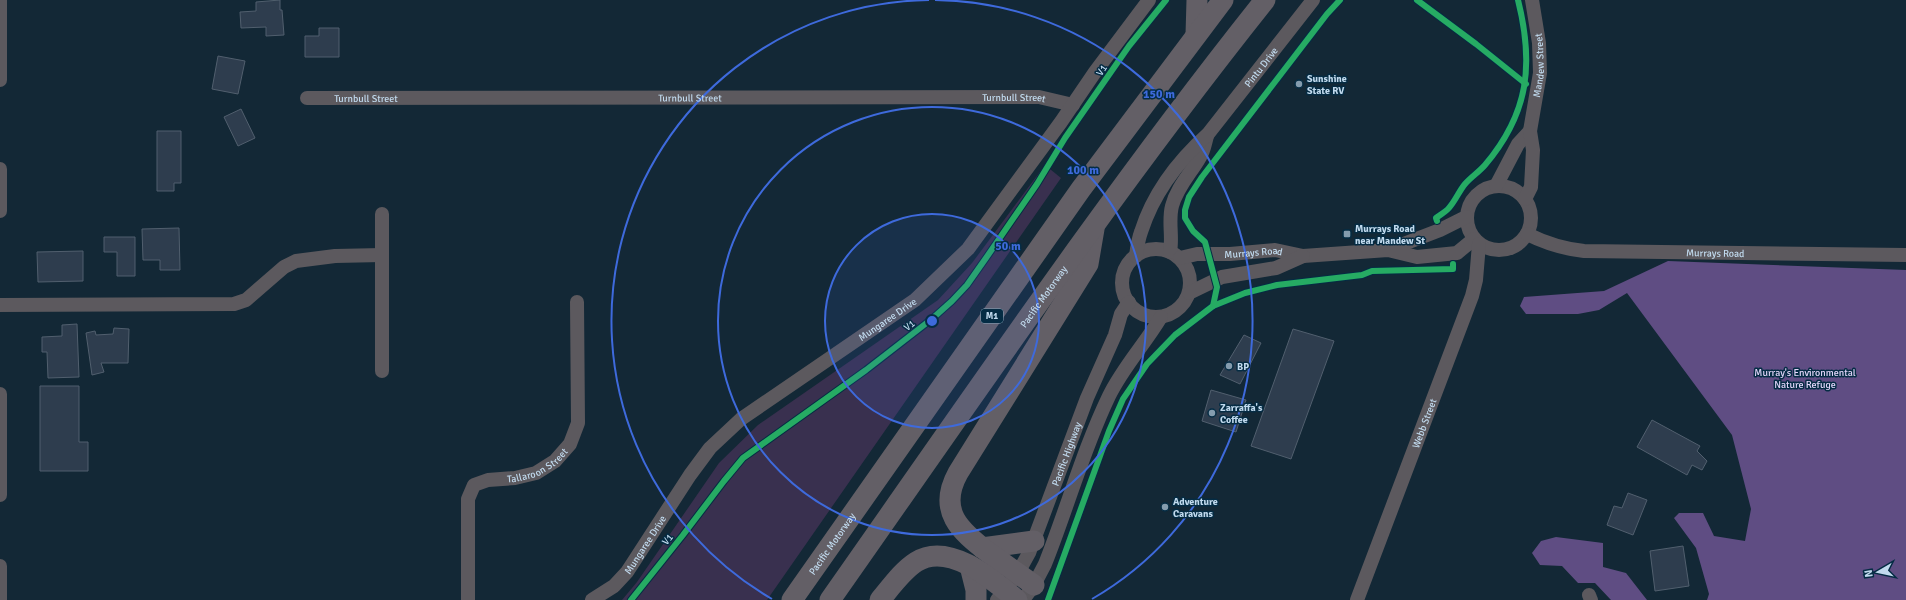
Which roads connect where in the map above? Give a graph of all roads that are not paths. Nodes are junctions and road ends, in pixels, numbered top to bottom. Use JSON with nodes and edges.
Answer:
{"nodes":[{"id":1,"x":0,"y":0,"type":"edge"},
{"id":2,"x":1149,"y":0,"type":"edge"},
{"id":3,"x":1197,"y":0,"type":"edge"},
{"id":4,"x":1223,"y":0,"type":"edge"},
{"id":5,"x":1265,"y":0,"type":"edge"},
{"id":6,"x":1313,"y":0,"type":"edge"},
{"id":7,"x":1532,"y":0,"type":"edge"},
{"id":8,"x":1196,"y":35,"type":"junction"},
{"id":9,"x":0,"y":80,"type":"edge"},
{"id":10,"x":307,"y":98,"type":"dead end"},
{"id":11,"x":1073,"y":105,"type":"junction"},
{"id":12,"x":1530,"y":131,"type":"junction"},
{"id":13,"x":1208,"y":134,"type":"junction"},
{"id":14,"x":0,"y":169,"type":"edge"},
{"id":15,"x":1496,"y":186,"type":"junction"},
{"id":16,"x":1525,"y":199,"type":"junction"},
{"id":17,"x":0,"y":211,"type":"edge"},
{"id":18,"x":382,"y":214,"type":"dead end"},
{"id":19,"x":1466,"y":217,"type":"junction"},
{"id":20,"x":1095,"y":225,"type":"junction"},
{"id":21,"x":1527,"y":234,"type":"junction"},
{"id":22,"x":1477,"y":242,"type":"junction"},
{"id":23,"x":1388,"y":250,"type":"junction"},
{"id":24,"x":382,"y":255,"type":"junction"},
{"id":25,"x":1175,"y":255,"type":"junction"},
{"id":26,"x":1906,"y":255,"type":"edge"},
{"id":27,"x":1136,"y":256,"type":"junction"},
{"id":28,"x":1303,"y":256,"type":"junction"},
{"id":29,"x":1189,"y":293,"type":"junction"},
{"id":30,"x":577,"y":302,"type":"dead end"},
{"id":31,"x":1128,"y":302,"type":"junction"},
{"id":32,"x":0,"y":305,"type":"edge"},
{"id":33,"x":1161,"y":317,"type":"junction"},
{"id":34,"x":382,"y":371,"type":"dead end"},
{"id":35,"x":0,"y":394,"type":"edge"},
{"id":36,"x":0,"y":495,"type":"edge"},
{"id":37,"x":1034,"y":540,"type":"junction"},
{"id":38,"x":982,"y":548,"type":"junction"},
{"id":39,"x":0,"y":566,"type":"edge"},
{"id":40,"x":970,"y":566,"type":"junction"},
{"id":41,"x":1025,"y":586,"type":"edge"},
{"id":42,"x":1006,"y":597,"type":"edge"},
{"id":43,"x":0,"y":600,"type":"edge"},
{"id":44,"x":468,"y":600,"type":"edge"},
{"id":45,"x":592,"y":600,"type":"edge"},
{"id":46,"x":792,"y":600,"type":"edge"},
{"id":47,"x":830,"y":600,"type":"edge"},
{"id":48,"x":880,"y":600,"type":"edge"},
{"id":49,"x":976,"y":600,"type":"edge"},
{"id":50,"x":1357,"y":600,"type":"edge"}],
"edges":[{"from":1,"to":9,"type":"street"},
{"from":2,"to":11,"type":"street","name":"Mungaree Drive"},
{"from":3,"to":8,"type":"highway"},
{"from":4,"to":8,"type":"highway","name":"Pacific Motorway","number":"M1"},
{"from":5,"to":20,"type":"highway","name":"Pacific Motorway"},
{"from":6,"to":13,"type":"street","name":"Pintu Drive"},
{"from":7,"to":12,"type":"street","name":"Mandew Street"},
{"from":8,"to":46,"type":"highway","name":"Pacific Motorway","number":"M1"},
{"from":10,"to":11,"type":"street","name":"Turnbull Street"},
{"from":11,"to":45,"type":"street","name":"Mungaree Drive"},
{"from":12,"to":15,"type":"street","name":"Mandew Street"},
{"from":12,"to":16,"type":"street","name":"Mandew Street"},
{"from":13,"to":25,"type":"street","name":"Pintu Drive"},
{"from":13,"to":27,"type":"street","name":"Pintu Drive"},
{"from":14,"to":17,"type":"street"},
{"from":15,"to":16,"type":"street"},
{"from":15,"to":19,"type":"street"},
{"from":16,"to":21,"type":"street"},
{"from":18,"to":24,"type":"street"},
{"from":19,"to":22,"type":"street"},
{"from":19,"to":23,"type":"street","name":"Murrays Road"},
{"from":20,"to":38,"type":"highway"},
{"from":20,"to":47,"type":"highway","name":"Pacific Motorway"},
{"from":21,"to":22,"type":"street"},
{"from":21,"to":26,"type":"street","name":"Murrays Road"},
{"from":22,"to":23,"type":"street","name":"Murrays Road"},
{"from":22,"to":50,"type":"street","name":"Webb Street"},
{"from":23,"to":28,"type":"street","name":"Murrays Road"},
{"from":24,"to":32,"type":"street"},
{"from":24,"to":34,"type":"street"},
{"from":25,"to":27,"type":"street"},
{"from":25,"to":28,"type":"street","name":"Murrays Road"},
{"from":25,"to":29,"type":"street"},
{"from":27,"to":31,"type":"street"},
{"from":28,"to":29,"type":"street","name":"Murrays Road"},
{"from":29,"to":33,"type":"street"},
{"from":30,"to":44,"type":"street","name":"Tallaroon Street"},
{"from":31,"to":33,"type":"street"},
{"from":31,"to":37,"type":"street","name":"Pacific Highway"},
{"from":33,"to":41,"type":"street","name":"Pacific Highway"},
{"from":35,"to":36,"type":"street"},
{"from":37,"to":38,"type":"highway"},
{"from":37,"to":41,"type":"street","name":"Pacific Highway"},
{"from":38,"to":41,"type":"highway"},
{"from":39,"to":43,"type":"street"},
{"from":40,"to":42,"type":"highway"},
{"from":40,"to":48,"type":"highway"},
{"from":40,"to":49,"type":"highway"},
{"from":41,"to":42,"type":"street","name":"Pacific Highway"}]}
